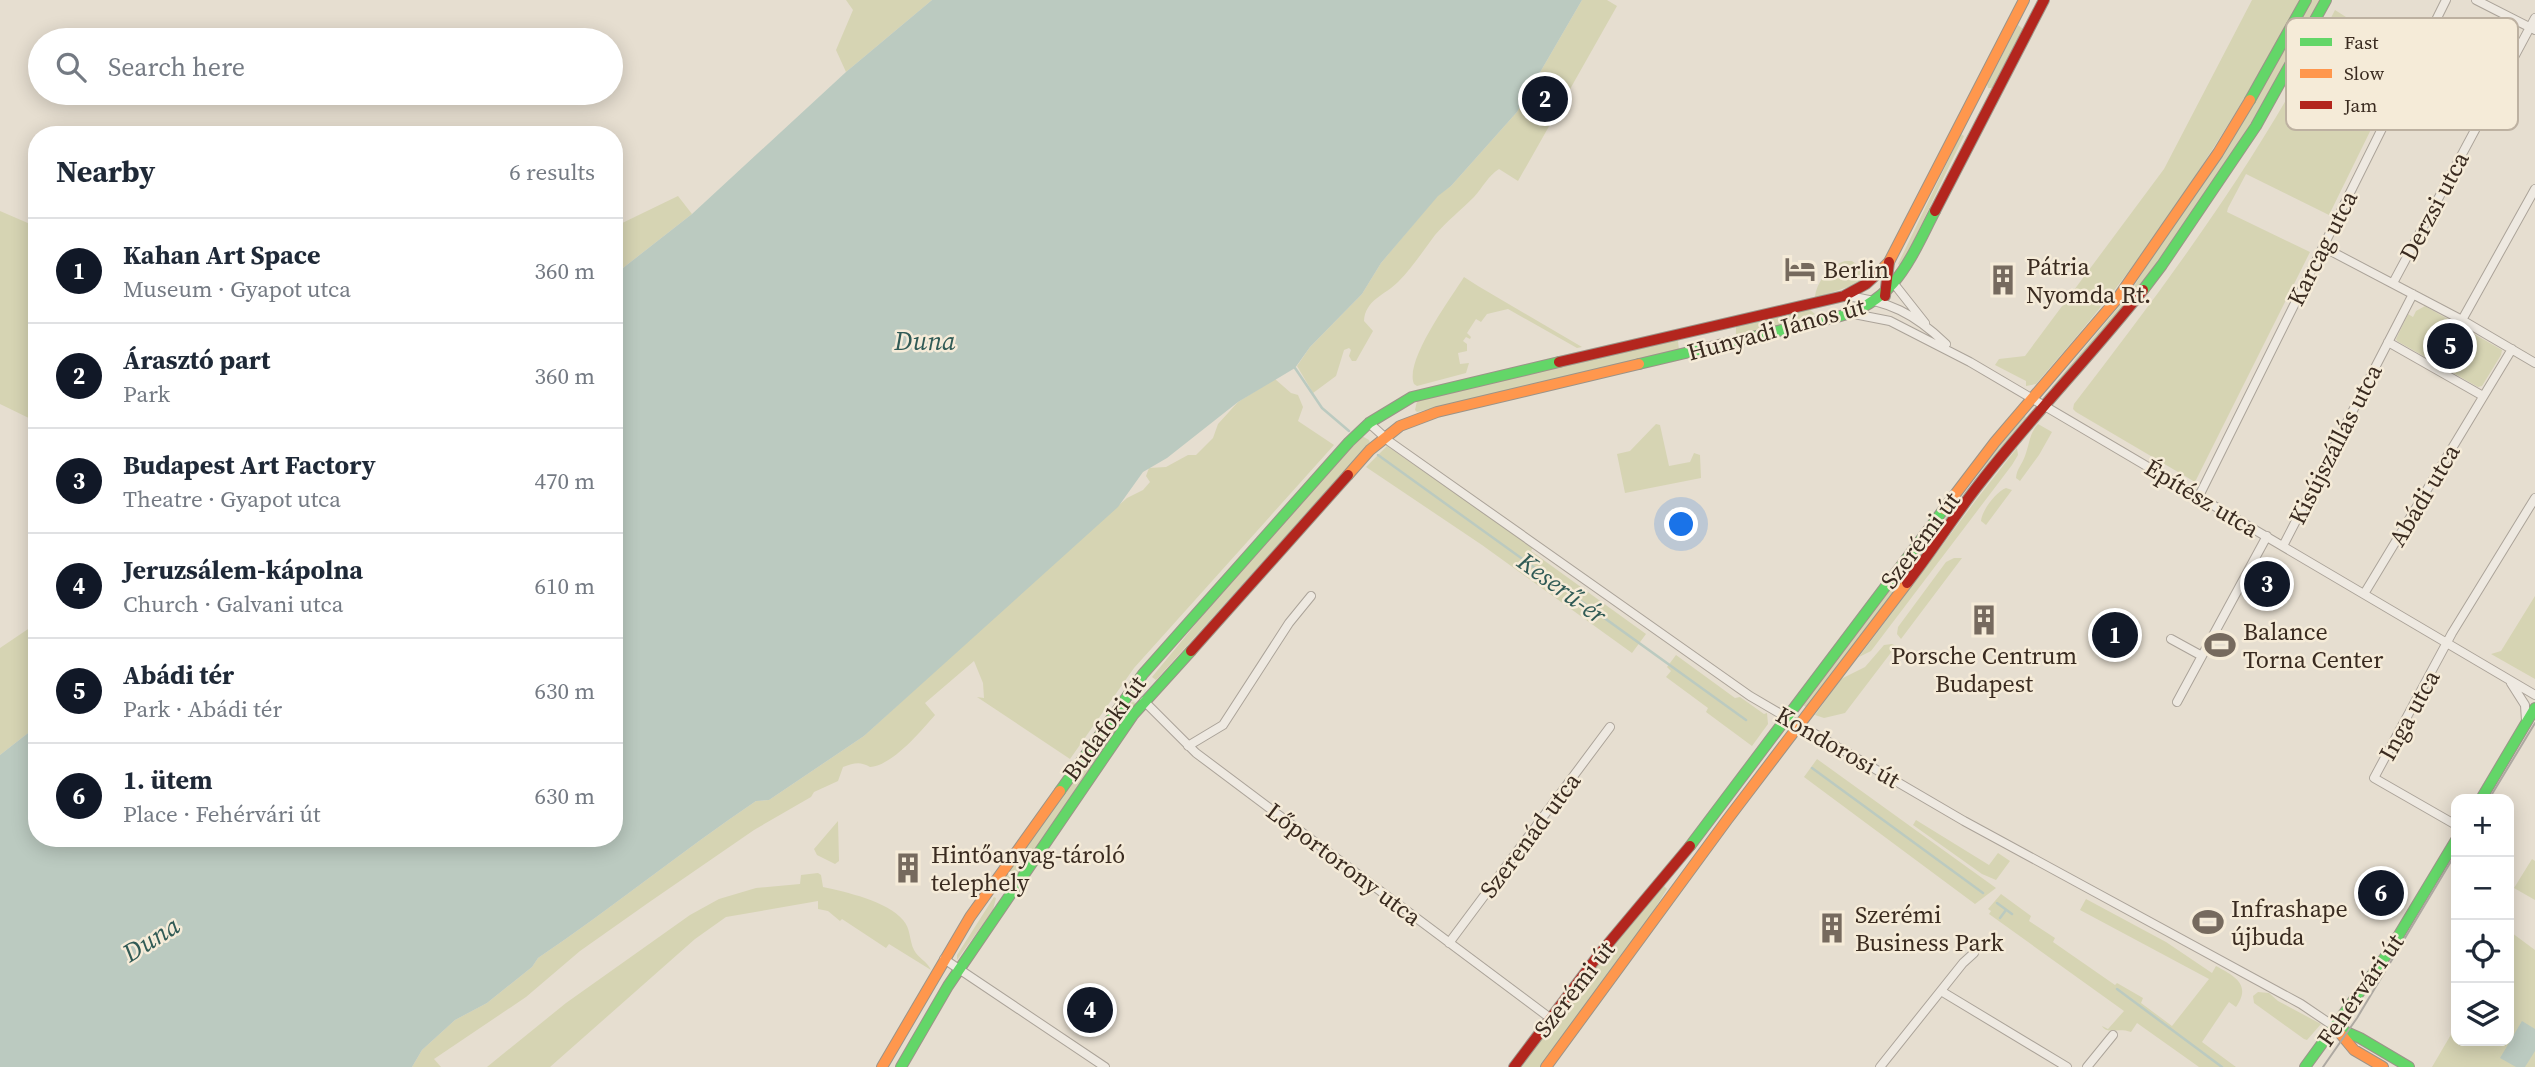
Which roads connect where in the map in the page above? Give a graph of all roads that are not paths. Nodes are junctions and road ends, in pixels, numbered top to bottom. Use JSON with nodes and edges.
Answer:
{"nodes":[{"id":1,"x":2024,"y":0,"type":"edge"},
{"id":2,"x":2044,"y":0,"type":"edge"},
{"id":3,"x":2306,"y":0,"type":"edge"},
{"id":4,"x":2326,"y":0,"type":"edge"},
{"id":5,"x":2446,"y":0,"type":"edge"},
{"id":6,"x":2476,"y":0,"type":"edge"},
{"id":7,"x":2016,"y":17,"type":"junction"},
{"id":8,"x":2296,"y":18,"type":"edge"},
{"id":9,"x":2316,"y":18,"type":"edge"},
{"id":10,"x":2437,"y":18,"type":"edge"},
{"id":11,"x":2512,"y":18,"type":"edge"},
{"id":12,"x":2535,"y":18,"type":"edge"},
{"id":13,"x":2031,"y":24,"type":"junction"},
{"id":14,"x":2532,"y":28,"type":"edge"},
{"id":15,"x":2286,"y":36,"type":"edge"},
{"id":16,"x":2518,"y":54,"type":"edge"},
{"id":17,"x":2286,"y":72,"type":"edge"},
{"id":18,"x":1971,"y":104,"type":"junction"},
{"id":19,"x":1986,"y":112,"type":"junction"},
{"id":20,"x":1962,"y":121,"type":"junction"},
{"id":21,"x":1977,"y":129,"type":"junction"},
{"id":22,"x":2381,"y":130,"type":"edge"},
{"id":23,"x":2476,"y":130,"type":"edge"},
{"id":24,"x":2535,"y":189,"type":"edge"},
{"id":25,"x":2323,"y":247,"type":"junction"},
{"id":26,"x":1885,"y":266,"type":"junction"},
{"id":27,"x":2393,"y":283,"type":"junction"},
{"id":28,"x":1895,"y":285,"type":"junction"},
{"id":29,"x":2413,"y":293,"type":"junction"},
{"id":30,"x":1844,"y":296,"type":"junction"},
{"id":31,"x":1884,"y":300,"type":"junction"},
{"id":32,"x":1851,"y":314,"type":"junction"},
{"id":33,"x":2462,"y":320,"type":"junction"},
{"id":34,"x":1724,"y":324,"type":"junction"},
{"id":35,"x":1926,"y":325,"type":"junction"},
{"id":36,"x":1908,"y":329,"type":"junction"},
{"id":37,"x":1682,"y":334,"type":"junction"},
{"id":38,"x":2388,"y":342,"type":"junction"},
{"id":39,"x":1728,"y":343,"type":"junction"},
{"id":40,"x":2512,"y":349,"type":"junction"},
{"id":41,"x":2535,"y":351,"type":"edge"},
{"id":42,"x":1686,"y":353,"type":"junction"},
{"id":43,"x":1970,"y":362,"type":"junction"},
{"id":44,"x":2532,"y":362,"type":"edge"},
{"id":45,"x":2483,"y":396,"type":"junction"},
{"id":46,"x":2032,"y":398,"type":"junction"},
{"id":47,"x":2045,"y":406,"type":"junction"},
{"id":48,"x":1369,"y":423,"type":"junction"},
{"id":49,"x":1384,"y":437,"type":"junction"},
{"id":50,"x":2199,"y":496,"type":"junction"},
{"id":51,"x":2535,"y":498,"type":"edge"},
{"id":52,"x":2266,"y":536,"type":"junction"},
{"id":53,"x":2283,"y":546,"type":"junction"},
{"id":54,"x":2364,"y":594,"type":"junction"},
{"id":55,"x":1311,"y":596,"type":"dead end"},
{"id":56,"x":2171,"y":639,"type":"dead end"},
{"id":57,"x":2447,"y":644,"type":"junction"},
{"id":58,"x":2202,"y":656,"type":"junction"},
{"id":59,"x":2506,"y":678,"type":"junction"},
{"id":60,"x":1132,"y":688,"type":"junction"},
{"id":61,"x":2535,"y":695,"type":"edge"},
{"id":62,"x":1144,"y":701,"type":"junction"},
{"id":63,"x":2177,"y":702,"type":"dead end"},
{"id":64,"x":2535,"y":708,"type":"edge"},
{"id":65,"x":1787,"y":718,"type":"junction"},
{"id":66,"x":1800,"y":725,"type":"junction"},
{"id":67,"x":2526,"y":725,"type":"junction"},
{"id":68,"x":1610,"y":727,"type":"dead end"},
{"id":69,"x":1188,"y":746,"type":"junction"},
{"id":70,"x":2484,"y":794,"type":"edge"},
{"id":71,"x":2451,"y":822,"type":"edge"},
{"id":72,"x":2451,"y":848,"type":"edge"},
{"id":73,"x":991,"y":887,"type":"junction"},
{"id":74,"x":1008,"y":899,"type":"junction"},
{"id":75,"x":1450,"y":943,"type":"junction"},
{"id":76,"x":1974,"y":953,"type":"dead end"},
{"id":77,"x":944,"y":959,"type":"junction"},
{"id":78,"x":959,"y":969,"type":"junction"},
{"id":79,"x":1941,"y":991,"type":"junction"},
{"id":80,"x":911,"y":1018,"type":"junction"},
{"id":81,"x":1550,"y":1018,"type":"junction"},
{"id":82,"x":924,"y":1026,"type":"junction"},
{"id":83,"x":2335,"y":1027,"type":"junction"},
{"id":84,"x":2113,"y":1035,"type":"dead end"},
{"id":85,"x":882,"y":1067,"type":"edge"},
{"id":86,"x":901,"y":1067,"type":"edge"},
{"id":87,"x":1105,"y":1067,"type":"edge"},
{"id":88,"x":1514,"y":1067,"type":"edge"},
{"id":89,"x":1546,"y":1067,"type":"edge"},
{"id":90,"x":1880,"y":1067,"type":"edge"},
{"id":91,"x":2067,"y":1067,"type":"edge"},
{"id":92,"x":2087,"y":1067,"type":"edge"},
{"id":93,"x":2305,"y":1067,"type":"edge"},
{"id":94,"x":2383,"y":1067,"type":"edge"},
{"id":95,"x":2409,"y":1067,"type":"edge"}],
"edges":[{"from":1,"to":7,"type":"main road","name":"Hunyadi János út"},
{"from":2,"to":13,"type":"main road","name":"Hunyadi János út"},
{"from":3,"to":8,"type":"main road","name":"Szerémi út"},
{"from":4,"to":9,"type":"main road","name":"Szerémi út"},
{"from":5,"to":10,"type":"street","name":"Karcag utca"},
{"from":6,"to":11,"type":"street"},
{"from":7,"to":13,"type":"main road"},
{"from":7,"to":18,"type":"main road","name":"Hunyadi János út"},
{"from":12,"to":14,"type":"street","name":"Derzsi utca"},
{"from":13,"to":19,"type":"main road","name":"Hunyadi János út"},
{"from":14,"to":16,"type":"street","name":"Derzsi utca"},
{"from":15,"to":46,"type":"main road","name":"Szerémi út"},
{"from":17,"to":47,"type":"main road","name":"Szerémi út"},
{"from":18,"to":19,"type":"main road"},
{"from":18,"to":20,"type":"main road","name":"Hunyadi János út"},
{"from":19,"to":21,"type":"main road","name":"Hunyadi János út"},
{"from":20,"to":21,"type":"main road"},
{"from":20,"to":26,"type":"main road","name":"Hunyadi János út"},
{"from":21,"to":28,"type":"main road","name":"Hunyadi János út"},
{"from":22,"to":25,"type":"street","name":"Karcag utca"},
{"from":23,"to":27,"type":"street","name":"Derzsi utca"},
{"from":24,"to":33,"type":"street"},
{"from":25,"to":27,"type":"street"},
{"from":25,"to":50,"type":"street","name":"Karcag utca"},
{"from":26,"to":30,"type":"main road","name":"Hunyadi János út"},
{"from":26,"to":31,"type":"main road"},
{"from":27,"to":29,"type":"street"},
{"from":28,"to":31,"type":"main road","name":"Hunyadi János út"},
{"from":28,"to":35,"type":"street","name":"Építész utca"},
{"from":29,"to":33,"type":"street"},
{"from":29,"to":38,"type":"street","name":"Kisújszállás utca"},
{"from":30,"to":31,"type":"street","name":"Építész utca"},
{"from":30,"to":34,"type":"main road","name":"Hunyadi János út"},
{"from":31,"to":32,"type":"main road","name":"Hunyadi János út"},
{"from":31,"to":35,"type":"street","name":"Építész utca"},
{"from":31,"to":36,"type":"street","name":"Építész utca"},
{"from":32,"to":36,"type":"street","name":"Építész utca"},
{"from":32,"to":39,"type":"main road","name":"Hunyadi János út"},
{"from":33,"to":40,"type":"street"},
{"from":34,"to":37,"type":"main road","name":"Hunyadi János út"},
{"from":34,"to":39,"type":"main road"},
{"from":35,"to":43,"type":"street","name":"Építész utca"},
{"from":36,"to":43,"type":"street","name":"Építész utca"},
{"from":37,"to":42,"type":"main road"},
{"from":37,"to":48,"type":"main road","name":"Hunyadi János út"},
{"from":38,"to":45,"type":"street"},
{"from":38,"to":53,"type":"street","name":"Kisújszállás utca"},
{"from":39,"to":42,"type":"main road","name":"Hunyadi János út"},
{"from":40,"to":44,"type":"street"},
{"from":40,"to":45,"type":"street","name":"Abádi utca"},
{"from":41,"to":44,"type":"street"},
{"from":42,"to":49,"type":"main road","name":"Hunyadi János út"},
{"from":43,"to":46,"type":"street","name":"Építész utca"},
{"from":45,"to":54,"type":"street","name":"Abádi utca"},
{"from":46,"to":47,"type":"street","name":"Építész utca"},
{"from":46,"to":65,"type":"main road","name":"Szerémi út"},
{"from":47,"to":50,"type":"street","name":"Építész utca"},
{"from":47,"to":66,"type":"main road","name":"Szerémi út"},
{"from":48,"to":49,"type":"street","name":"Kondorosi út"},
{"from":48,"to":60,"type":"main road","name":"Budafoki út"},
{"from":49,"to":62,"type":"main road","name":"Budafoki út"},
{"from":49,"to":65,"type":"street","name":"Kondorosi út"},
{"from":50,"to":52,"type":"street","name":"Építész utca"},
{"from":51,"to":57,"type":"street"},
{"from":52,"to":53,"type":"street","name":"Építész utca"},
{"from":52,"to":58,"type":"street"},
{"from":53,"to":54,"type":"street","name":"Építész utca"},
{"from":54,"to":57,"type":"street","name":"Építész utca"},
{"from":55,"to":69,"type":"street"},
{"from":56,"to":58,"type":"street"},
{"from":57,"to":59,"type":"street","name":"Építész utca"},
{"from":57,"to":71,"type":"street","name":"Inga utca"},
{"from":58,"to":63,"type":"street"},
{"from":59,"to":61,"type":"street","name":"Építész utca"},
{"from":59,"to":67,"type":"street","name":"Építész utca"},
{"from":60,"to":62,"type":"main road"},
{"from":60,"to":73,"type":"main road","name":"Budafoki út"},
{"from":62,"to":69,"type":"street","name":"Lőportorony utca"},
{"from":62,"to":74,"type":"main road","name":"Budafoki út"},
{"from":64,"to":67,"type":"main road"},
{"from":65,"to":66,"type":"street","name":"Kondorosi út"},
{"from":65,"to":81,"type":"main road","name":"Szerémi út"},
{"from":66,"to":83,"type":"street","name":"Kondorosi út"},
{"from":66,"to":89,"type":"main road","name":"Szerémi út"},
{"from":67,"to":70,"type":"main road"},
{"from":68,"to":75,"type":"street","name":"Szerenád utca"},
{"from":69,"to":75,"type":"street","name":"Lőportorony utca"},
{"from":72,"to":83,"type":"main road","name":"Fehérvári út"},
{"from":73,"to":74,"type":"main road"},
{"from":73,"to":77,"type":"main road","name":"Budafoki út"},
{"from":74,"to":78,"type":"main road","name":"Budafoki út"},
{"from":75,"to":81,"type":"street","name":"Lőportorony utca"},
{"from":76,"to":79,"type":"street"},
{"from":77,"to":78,"type":"street"},
{"from":77,"to":80,"type":"main road","name":"Budafoki út"},
{"from":78,"to":82,"type":"main road","name":"Budafoki út"},
{"from":78,"to":87,"type":"street"},
{"from":79,"to":90,"type":"street"},
{"from":79,"to":91,"type":"street"},
{"from":80,"to":82,"type":"main road"},
{"from":80,"to":85,"type":"main road","name":"Budafoki út"},
{"from":81,"to":88,"type":"main road","name":"Szerémi út"},
{"from":82,"to":86,"type":"main road","name":"Budafoki út"},
{"from":83,"to":93,"type":"main road","name":"Fehérvári út"},
{"from":83,"to":94,"type":"main road","name":"Kondorosi út"},
{"from":83,"to":95,"type":"main road","name":"Kondorosi út"},
{"from":84,"to":92,"type":"street"}]}
